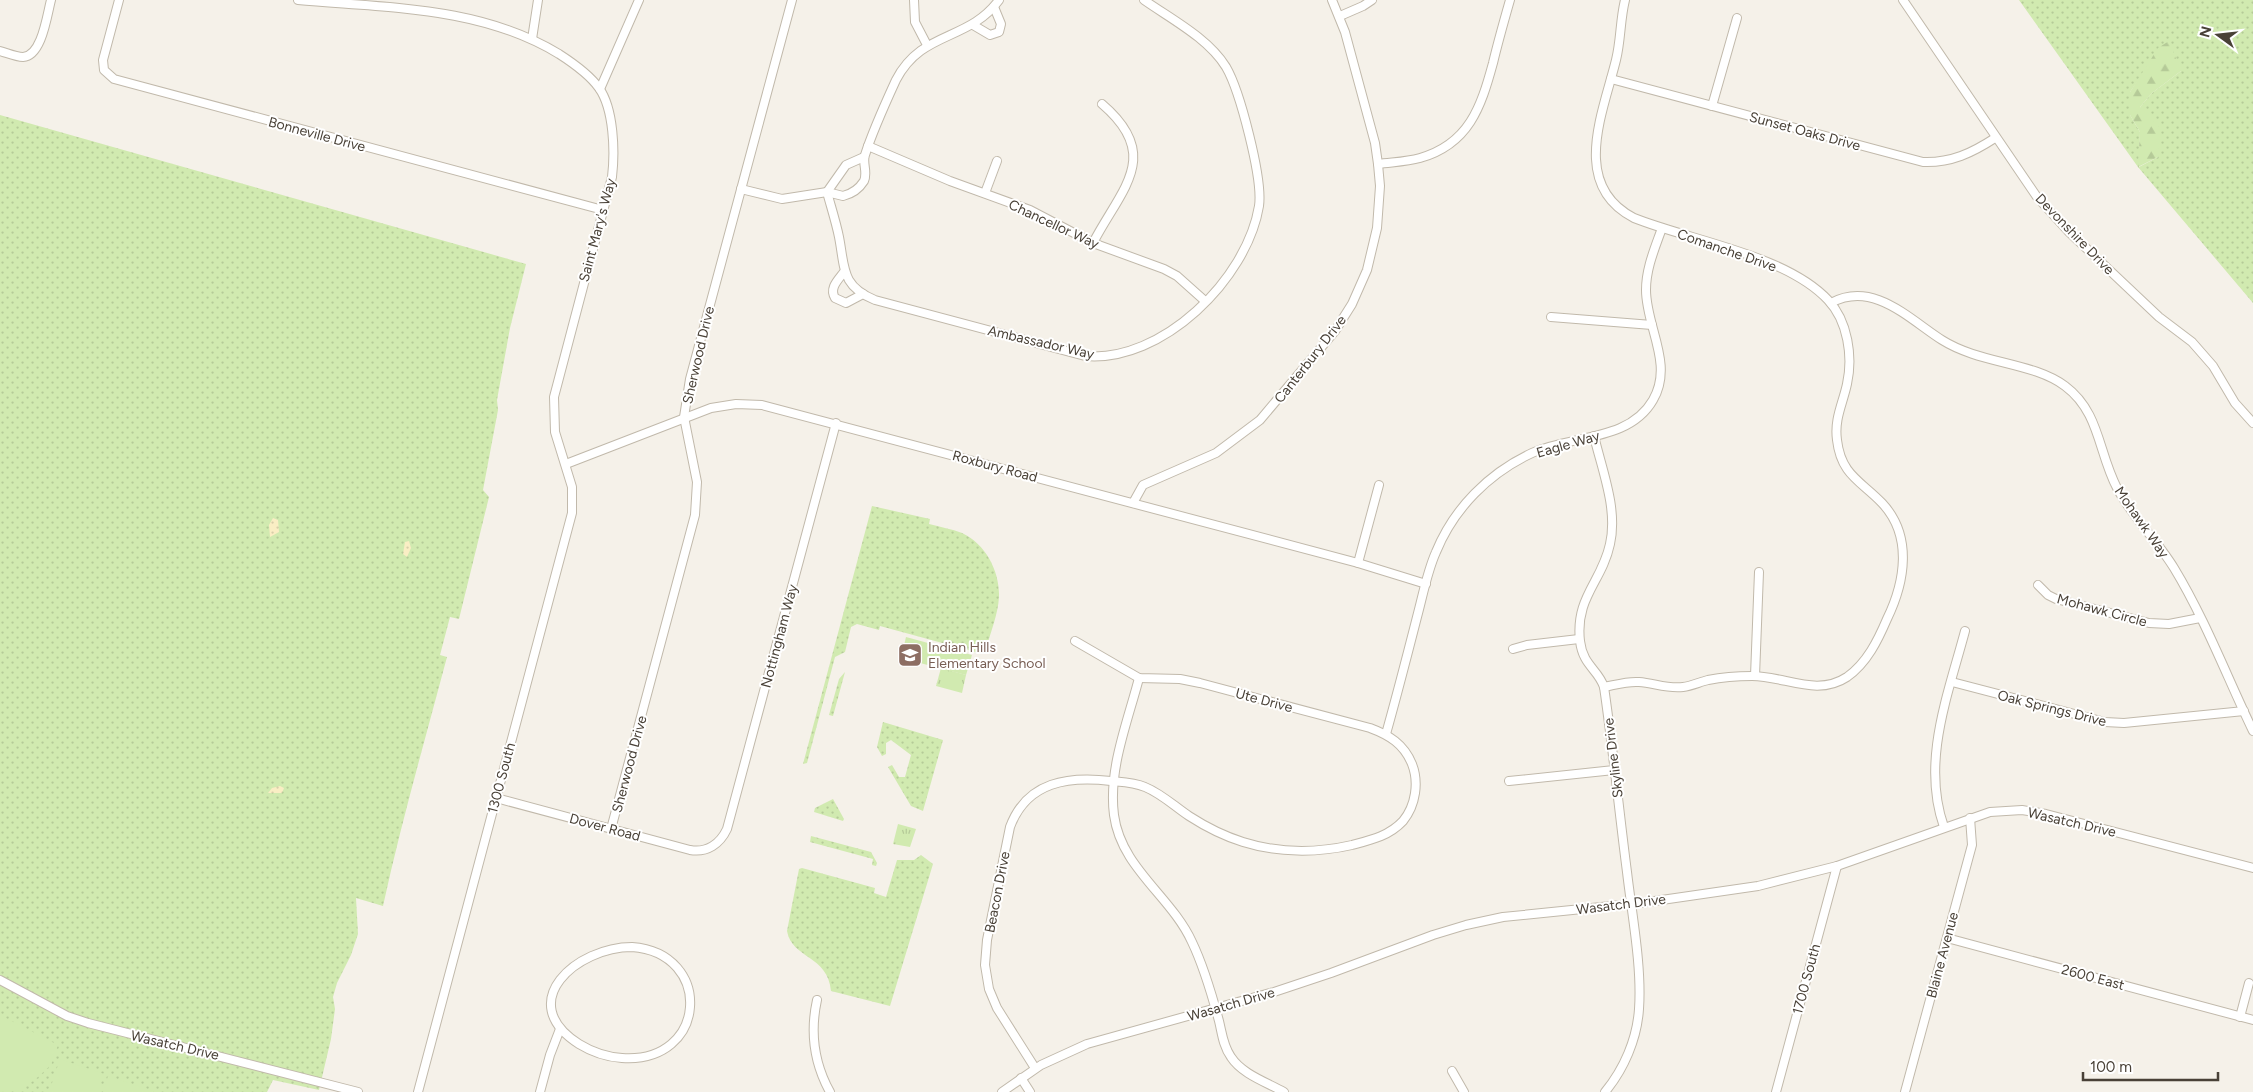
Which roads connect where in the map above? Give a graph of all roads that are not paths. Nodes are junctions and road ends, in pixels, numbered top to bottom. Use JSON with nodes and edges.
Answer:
{"nodes":[{"id":1,"x":51,"y":0,"type":"edge"},
{"id":2,"x":119,"y":0,"type":"edge"},
{"id":3,"x":298,"y":0,"type":"edge"},
{"id":4,"x":538,"y":0,"type":"edge"},
{"id":5,"x":639,"y":0,"type":"edge"},
{"id":6,"x":792,"y":0,"type":"edge"},
{"id":7,"x":914,"y":0,"type":"edge"},
{"id":8,"x":1000,"y":0,"type":"edge"},
{"id":9,"x":1144,"y":0,"type":"edge"},
{"id":10,"x":1332,"y":0,"type":"edge"},
{"id":11,"x":1372,"y":0,"type":"edge"},
{"id":12,"x":1510,"y":0,"type":"edge"},
{"id":13,"x":1625,"y":0,"type":"edge"},
{"id":14,"x":1903,"y":0,"type":"edge"},
{"id":15,"x":994,"y":7,"type":"junction"},
{"id":16,"x":1340,"y":16,"type":"junction"},
{"id":17,"x":1737,"y":18,"type":"dead end"},
{"id":18,"x":973,"y":25,"type":"junction"},
{"id":19,"x":532,"y":39,"type":"junction"},
{"id":20,"x":928,"y":45,"type":"junction"},
{"id":21,"x":0,"y":51,"type":"edge"},
{"id":22,"x":1611,"y":79,"type":"junction"},
{"id":23,"x":600,"y":89,"type":"junction"},
{"id":24,"x":1102,"y":104,"type":"dead end"},
{"id":25,"x":1712,"y":106,"type":"junction"},
{"id":26,"x":1995,"y":138,"type":"junction"},
{"id":27,"x":868,"y":146,"type":"junction"},
{"id":28,"x":864,"y":158,"type":"junction"},
{"id":29,"x":997,"y":161,"type":"dead end"},
{"id":30,"x":1378,"y":164,"type":"junction"},
{"id":31,"x":742,"y":189,"type":"junction"},
{"id":32,"x":827,"y":192,"type":"junction"},
{"id":33,"x":985,"y":193,"type":"junction"},
{"id":34,"x":603,"y":210,"type":"junction"},
{"id":35,"x":1662,"y":228,"type":"junction"},
{"id":36,"x":1093,"y":243,"type":"junction"},
{"id":37,"x":844,"y":272,"type":"junction"},
{"id":38,"x":863,"y":294,"type":"junction"},
{"id":39,"x":1205,"y":300,"type":"junction"},
{"id":40,"x":1831,"y":303,"type":"junction"},
{"id":41,"x":1552,"y":317,"type":"dead end"},
{"id":42,"x":1652,"y":325,"type":"junction"},
{"id":43,"x":684,"y":417,"type":"junction"},
{"id":44,"x":836,"y":423,"type":"junction"},
{"id":45,"x":2253,"y":423,"type":"edge"},
{"id":46,"x":1594,"y":436,"type":"junction"},
{"id":47,"x":566,"y":464,"type":"junction"},
{"id":48,"x":1379,"y":485,"type":"dead end"},
{"id":49,"x":1133,"y":503,"type":"junction"},
{"id":50,"x":1358,"y":563,"type":"junction"},
{"id":51,"x":1759,"y":572,"type":"dead end"},
{"id":52,"x":1426,"y":584,"type":"junction"},
{"id":53,"x":2038,"y":585,"type":"dead end"},
{"id":54,"x":2200,"y":618,"type":"junction"},
{"id":55,"x":1966,"y":632,"type":"dead end"},
{"id":56,"x":1579,"y":639,"type":"junction"},
{"id":57,"x":1075,"y":641,"type":"dead end"},
{"id":58,"x":1513,"y":649,"type":"dead end"},
{"id":59,"x":1755,"y":676,"type":"junction"},
{"id":60,"x":1139,"y":678,"type":"junction"},
{"id":61,"x":1952,"y":682,"type":"junction"},
{"id":62,"x":1604,"y":687,"type":"junction"},
{"id":63,"x":2244,"y":711,"type":"junction"},
{"id":64,"x":2253,"y":731,"type":"edge"},
{"id":65,"x":1386,"y":734,"type":"junction"},
{"id":66,"x":1614,"y":770,"type":"junction"},
{"id":67,"x":1114,"y":781,"type":"junction"},
{"id":68,"x":1509,"y":781,"type":"dead end"},
{"id":69,"x":496,"y":798,"type":"junction"},
{"id":70,"x":1970,"y":818,"type":"junction"},
{"id":71,"x":1944,"y":827,"type":"junction"},
{"id":72,"x":611,"y":829,"type":"junction"},
{"id":73,"x":714,"y":846,"type":"joint"},
{"id":74,"x":1837,"y":866,"type":"junction"},
{"id":75,"x":2253,"y":868,"type":"edge"},
{"id":76,"x":1631,"y":904,"type":"junction"},
{"id":77,"x":1947,"y":938,"type":"junction"},
{"id":78,"x":0,"y":980,"type":"edge"},
{"id":79,"x":2249,"y":983,"type":"dead end"},
{"id":80,"x":817,"y":1000,"type":"dead end"},
{"id":81,"x":1215,"y":1010,"type":"junction"},
{"id":82,"x":2240,"y":1017,"type":"junction"},
{"id":83,"x":2253,"y":1020,"type":"edge"},
{"id":84,"x":560,"y":1029,"type":"junction"},
{"id":85,"x":1035,"y":1068,"type":"junction"},
{"id":86,"x":1452,"y":1071,"type":"dead end"},
{"id":87,"x":1021,"y":1078,"type":"junction"},
{"id":88,"x":1607,"y":1091,"type":"edge"},
{"id":89,"x":358,"y":1092,"type":"edge"},
{"id":90,"x":418,"y":1092,"type":"edge"},
{"id":91,"x":540,"y":1092,"type":"edge"},
{"id":92,"x":830,"y":1092,"type":"edge"},
{"id":93,"x":1002,"y":1092,"type":"edge"},
{"id":94,"x":1030,"y":1092,"type":"edge"},
{"id":95,"x":1284,"y":1092,"type":"edge"},
{"id":96,"x":1464,"y":1092,"type":"edge"},
{"id":97,"x":1776,"y":1092,"type":"edge"},
{"id":98,"x":1905,"y":1092,"type":"edge"}],
"edges":[{"from":1,"to":21,"type":"street"},
{"from":2,"to":34,"type":"street","name":"Bonneville Drive"},
{"from":3,"to":19,"type":"street"},
{"from":4,"to":19,"type":"street"},
{"from":5,"to":23,"type":"street"},
{"from":6,"to":31,"type":"street","name":"Sherwood Drive"},
{"from":7,"to":20,"type":"street"},
{"from":8,"to":15,"type":"street"},
{"from":9,"to":39,"type":"street","name":"Ambassador Way"},
{"from":10,"to":16,"type":"street","name":"Canterbury Drive"},
{"from":11,"to":16,"type":"street"},
{"from":12,"to":30,"type":"street"},
{"from":13,"to":22,"type":"street","name":"Comanche Drive"},
{"from":14,"to":26,"type":"street","name":"Devonshire Drive"},
{"from":15,"to":18,"type":"street"},
{"from":15,"to":18,"type":"street"},
{"from":16,"to":30,"type":"street","name":"Canterbury Drive"},
{"from":17,"to":25,"type":"street"},
{"from":18,"to":20,"type":"street"},
{"from":19,"to":23,"type":"street"},
{"from":20,"to":27,"type":"street"},
{"from":22,"to":25,"type":"street","name":"Sunset Oaks Drive"},
{"from":22,"to":35,"type":"street","name":"Comanche Drive"},
{"from":23,"to":34,"type":"street","name":"Saint Mary's Way"},
{"from":24,"to":36,"type":"street"},
{"from":25,"to":26,"type":"street","name":"Sunset Oaks Drive"},
{"from":26,"to":45,"type":"street","name":"Devonshire Drive"},
{"from":27,"to":28,"type":"street"},
{"from":27,"to":33,"type":"street","name":"Chancellor Way"},
{"from":28,"to":32,"type":"street"},
{"from":28,"to":32,"type":"street"},
{"from":29,"to":33,"type":"street"},
{"from":30,"to":49,"type":"street","name":"Canterbury Drive"},
{"from":31,"to":32,"type":"street"},
{"from":31,"to":43,"type":"street","name":"Sherwood Drive"},
{"from":32,"to":37,"type":"street"},
{"from":33,"to":36,"type":"street","name":"Chancellor Way"},
{"from":34,"to":47,"type":"street","name":"Saint Mary's Way"},
{"from":35,"to":40,"type":"street","name":"Comanche Drive"},
{"from":35,"to":42,"type":"street","name":"Eagle Way"},
{"from":36,"to":39,"type":"street","name":"Chancellor Way"},
{"from":37,"to":38,"type":"street","name":"Ambassador Way"},
{"from":37,"to":38,"type":"street"},
{"from":38,"to":39,"type":"street","name":"Ambassador Way"},
{"from":40,"to":54,"type":"street","name":"Mohawk Way"},
{"from":40,"to":59,"type":"street","name":"Comanche Drive"},
{"from":41,"to":42,"type":"street"},
{"from":42,"to":46,"type":"street","name":"Eagle Way"},
{"from":43,"to":44,"type":"street","name":"Roxbury Road"},
{"from":43,"to":47,"type":"street","name":"Roxbury Road"},
{"from":43,"to":72,"type":"street","name":"Sherwood Drive"},
{"from":44,"to":49,"type":"street","name":"Roxbury Road"},
{"from":44,"to":73,"type":"street","name":"Nottingham Way"},
{"from":46,"to":52,"type":"street","name":"Eagle Way"},
{"from":46,"to":56,"type":"street","name":"Skyline Drive"},
{"from":47,"to":69,"type":"street","name":"1300 South"},
{"from":48,"to":50,"type":"street"},
{"from":49,"to":50,"type":"street","name":"Roxbury Road"},
{"from":50,"to":52,"type":"street","name":"Roxbury Road"},
{"from":51,"to":59,"type":"street"},
{"from":52,"to":65,"type":"street","name":"Eagle Way"},
{"from":53,"to":54,"type":"street","name":"Mohawk Circle"},
{"from":54,"to":63,"type":"street","name":"Mohawk Way"},
{"from":55,"to":61,"type":"street"},
{"from":56,"to":58,"type":"street"},
{"from":56,"to":62,"type":"street","name":"Skyline Drive"},
{"from":57,"to":60,"type":"street"},
{"from":59,"to":62,"type":"street","name":"Comanche Drive"},
{"from":60,"to":65,"type":"street","name":"Ute Drive"},
{"from":60,"to":67,"type":"street"},
{"from":61,"to":63,"type":"street","name":"Oak Springs Drive"},
{"from":61,"to":71,"type":"street"},
{"from":62,"to":66,"type":"street","name":"Skyline Drive"},
{"from":63,"to":64,"type":"street","name":"Mohawk Way"},
{"from":65,"to":67,"type":"street","name":"Beacon Drive"},
{"from":66,"to":68,"type":"street"},
{"from":66,"to":76,"type":"street","name":"Skyline Drive"},
{"from":67,"to":81,"type":"street"},
{"from":67,"to":85,"type":"street","name":"Beacon Drive"},
{"from":69,"to":72,"type":"street","name":"Dover Road"},
{"from":69,"to":90,"type":"street","name":"1300 South"},
{"from":70,"to":71,"type":"street","name":"Wasatch Drive"},
{"from":70,"to":75,"type":"street","name":"Wasatch Drive"},
{"from":70,"to":77,"type":"street","name":"Blaine Avenue"},
{"from":71,"to":74,"type":"street","name":"Wasatch Drive"},
{"from":72,"to":73,"type":"street","name":"Dover Road"},
{"from":74,"to":76,"type":"street","name":"Wasatch Drive"},
{"from":74,"to":97,"type":"street","name":"1700 South"},
{"from":76,"to":81,"type":"street","name":"Wasatch Drive"},
{"from":76,"to":88,"type":"street","name":"Skyline Drive"},
{"from":77,"to":82,"type":"street","name":"2600 East"},
{"from":77,"to":98,"type":"street","name":"Blaine Avenue"},
{"from":78,"to":89,"type":"street","name":"Wasatch Drive"},
{"from":79,"to":82,"type":"street"},
{"from":80,"to":92,"type":"street"},
{"from":81,"to":85,"type":"street","name":"Wasatch Drive"},
{"from":81,"to":95,"type":"street"},
{"from":82,"to":83,"type":"street","name":"2600 East"},
{"from":84,"to":84,"type":"street"},
{"from":84,"to":91,"type":"street"},
{"from":85,"to":87,"type":"street","name":"Wasatch Drive"},
{"from":86,"to":96,"type":"street"},
{"from":87,"to":93,"type":"street","name":"Wasatch Drive"},
{"from":87,"to":94,"type":"street"}]}
